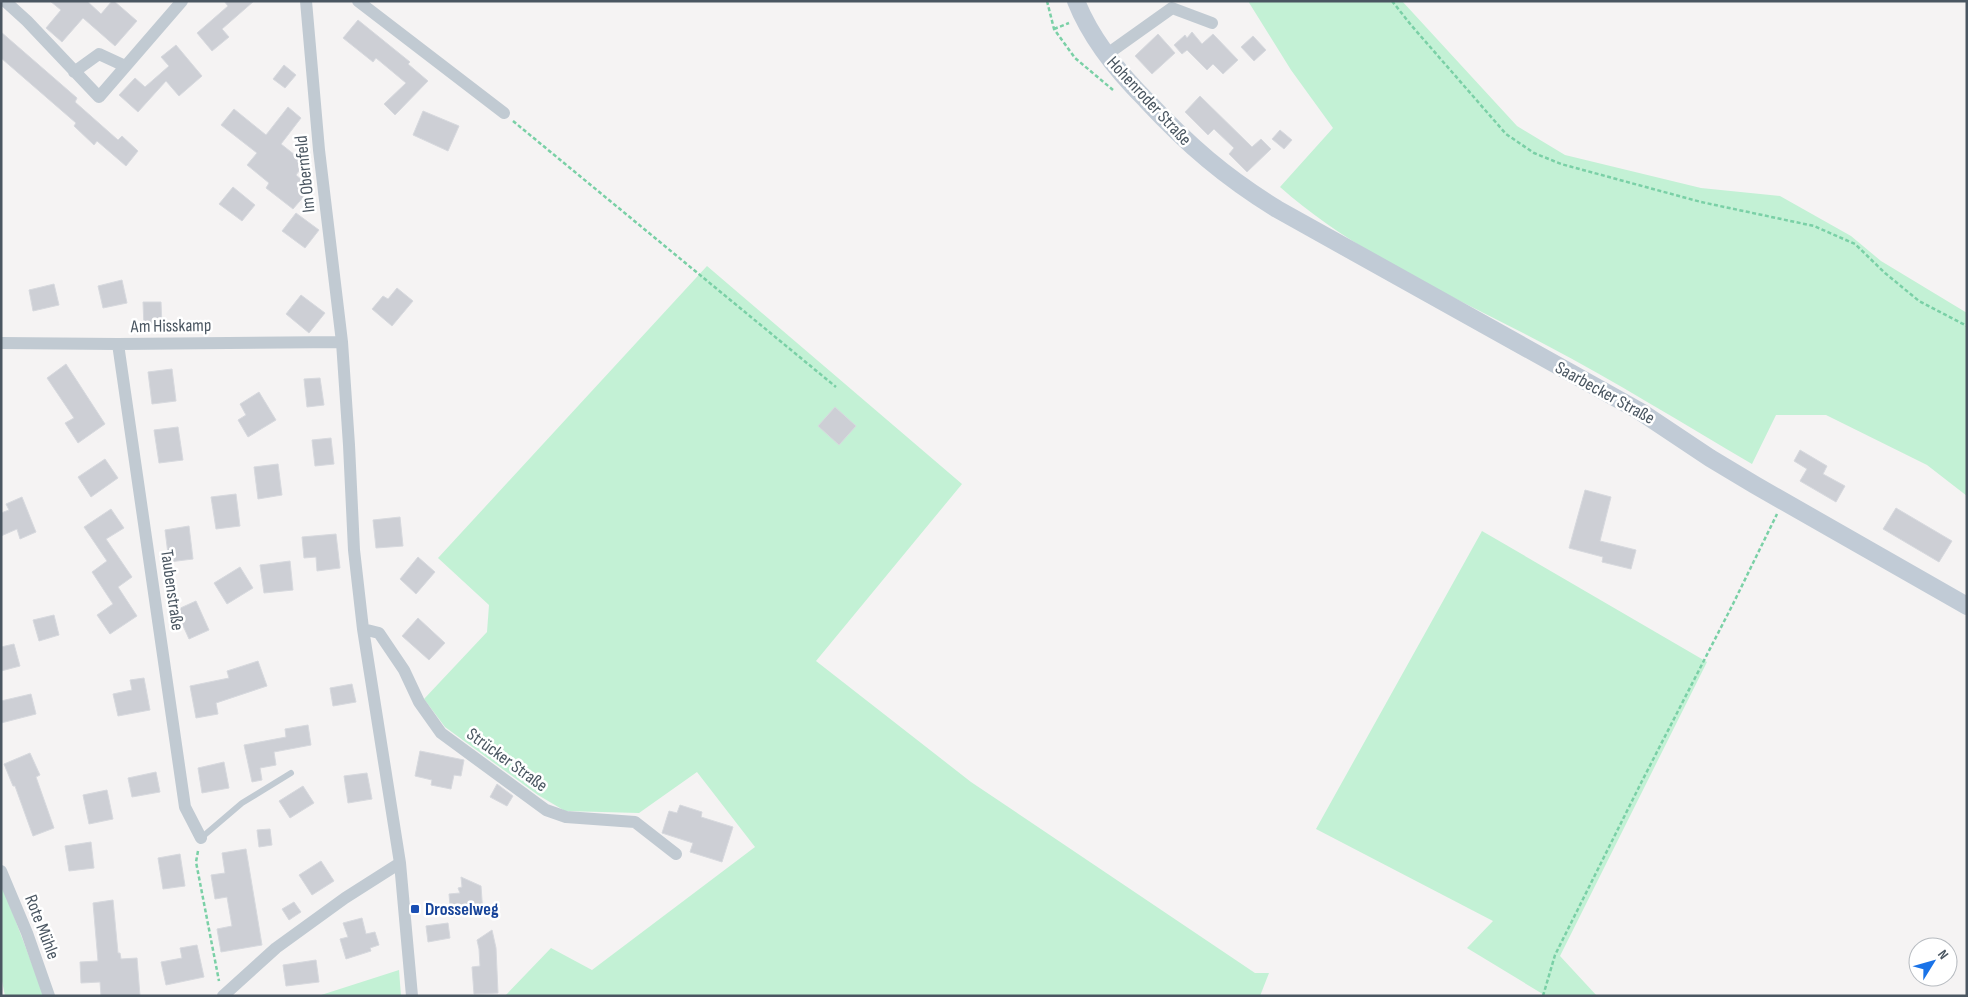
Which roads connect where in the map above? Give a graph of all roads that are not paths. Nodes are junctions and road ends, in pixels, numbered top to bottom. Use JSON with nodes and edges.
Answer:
{"nodes":[{"id":1,"x":5,"y":1,"type":"edge"},
{"id":2,"x":182,"y":1,"type":"edge"},
{"id":3,"x":306,"y":1,"type":"edge"},
{"id":4,"x":358,"y":1,"type":"edge"},
{"id":5,"x":1076,"y":1,"type":"edge"},
{"id":6,"x":1212,"y":23,"type":"dead end"},
{"id":7,"x":1106,"y":55,"type":"junction"},
{"id":8,"x":125,"y":66,"type":"junction"},
{"id":9,"x":74,"y":72,"type":"junction"},
{"id":10,"x":504,"y":113,"type":"road end"},
{"id":11,"x":1240,"y":186,"type":"joint"},
{"id":12,"x":342,"y":342,"type":"junction"},
{"id":13,"x":1,"y":343,"type":"edge"},
{"id":14,"x":118,"y":344,"type":"junction"},
{"id":15,"x":1967,"y":606,"type":"edge"},
{"id":16,"x":363,"y":629,"type":"junction"},
{"id":17,"x":291,"y":773,"type":"dead end"},
{"id":18,"x":201,"y":838,"type":"joint"},
{"id":19,"x":676,"y":854,"type":"dead end"},
{"id":20,"x":400,"y":863,"type":"junction"},
{"id":21,"x":1,"y":871,"type":"edge"},
{"id":22,"x":221,"y":991,"type":"edge"},
{"id":23,"x":48,"y":996,"type":"edge"},
{"id":24,"x":412,"y":996,"type":"edge"}],
"edges":[{"from":1,"to":9,"type":"street"},
{"from":2,"to":8,"type":"street"},
{"from":3,"to":12,"type":"street","name":"Im Obernfeld"},
{"from":4,"to":10,"type":"street"},
{"from":5,"to":7,"type":"main road","name":"Hohenroder Straße"},
{"from":6,"to":7,"type":"street"},
{"from":7,"to":11,"type":"main road","name":"Hohenroder Straße"},
{"from":8,"to":9,"type":"street"},
{"from":8,"to":9,"type":"street"},
{"from":11,"to":15,"type":"main road","name":"Saarbecker Straße"},
{"from":12,"to":14,"type":"street","name":"Am Hisskamp"},
{"from":12,"to":16,"type":"street"},
{"from":13,"to":14,"type":"street","name":"Am Hisskamp"},
{"from":14,"to":18,"type":"street","name":"Taubenstraße"},
{"from":16,"to":19,"type":"street","name":"Strücker Straße"},
{"from":16,"to":20,"type":"street"},
{"from":17,"to":18,"type":"lane"},
{"from":20,"to":22,"type":"street"},
{"from":20,"to":24,"type":"street"},
{"from":21,"to":23,"type":"street","name":"Rote Mühle"}]}
